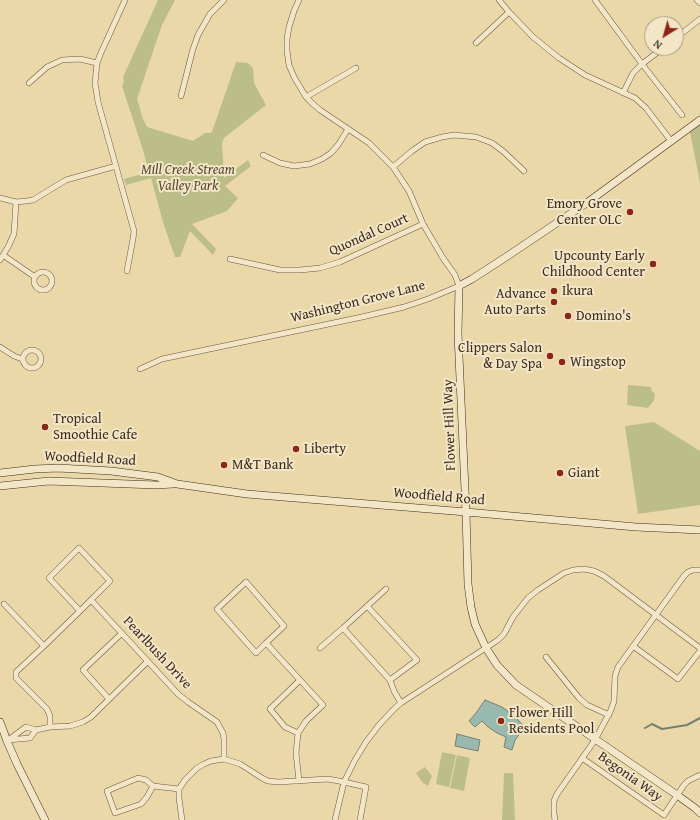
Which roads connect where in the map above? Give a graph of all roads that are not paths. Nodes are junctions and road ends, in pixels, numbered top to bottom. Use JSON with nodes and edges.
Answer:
{"nodes":[{"id":1,"x":125,"y":0,"type":"edge"},
{"id":2,"x":224,"y":0,"type":"edge"},
{"id":3,"x":298,"y":0,"type":"edge"},
{"id":4,"x":499,"y":0,"type":"edge"},
{"id":5,"x":595,"y":0,"type":"edge"},
{"id":6,"x":697,"y":0,"type":"edge"},
{"id":7,"x":700,"y":3,"type":"edge"},
{"id":8,"x":509,"y":12,"type":"junction"},
{"id":9,"x":700,"y":19,"type":"edge"},
{"id":10,"x":684,"y":32,"type":"edge"},
{"id":11,"x":476,"y":43,"type":"dead end"},
{"id":12,"x":652,"y":56,"type":"edge"},
{"id":13,"x":97,"y":63,"type":"junction"},
{"id":14,"x":642,"y":64,"type":"junction"},
{"id":15,"x":356,"y":68,"type":"dead end"},
{"id":16,"x":29,"y":83,"type":"dead end"},
{"id":17,"x":624,"y":93,"type":"junction"},
{"id":18,"x":181,"y":96,"type":"dead end"},
{"id":19,"x":306,"y":96,"type":"junction"},
{"id":20,"x":682,"y":115,"type":"dead end"},
{"id":21,"x":700,"y":120,"type":"edge"},
{"id":22,"x":348,"y":129,"type":"junction"},
{"id":23,"x":671,"y":141,"type":"junction"},
{"id":24,"x":263,"y":155,"type":"dead end"},
{"id":25,"x":116,"y":166,"type":"junction"},
{"id":26,"x":393,"y":167,"type":"junction"},
{"id":27,"x":524,"y":171,"type":"dead end"},
{"id":28,"x":0,"y":198,"type":"edge"},
{"id":29,"x":16,"y":202,"type":"junction"},
{"id":30,"x":423,"y":224,"type":"junction"},
{"id":31,"x":2,"y":258,"type":"edge"},
{"id":32,"x":230,"y":258,"type":"dead end"},
{"id":33,"x":127,"y":271,"type":"dead end"},
{"id":34,"x":34,"y":277,"type":"dead end"},
{"id":35,"x":459,"y":286,"type":"junction"},
{"id":36,"x":0,"y":347,"type":"edge"},
{"id":37,"x":22,"y":359,"type":"dead end"},
{"id":38,"x":140,"y":369,"type":"dead end"},
{"id":39,"x":0,"y":473,"type":"edge"},
{"id":40,"x":177,"y":484,"type":"junction"},
{"id":41,"x":0,"y":486,"type":"edge"},
{"id":42,"x":466,"y":512,"type":"junction"},
{"id":43,"x":700,"y":530,"type":"edge"},
{"id":44,"x":700,"y":570,"type":"edge"},
{"id":45,"x":386,"y":589,"type":"dead end"},
{"id":46,"x":91,"y":600,"type":"junction"},
{"id":47,"x":4,"y":604,"type":"dead end"},
{"id":48,"x":367,"y":606,"type":"junction"},
{"id":49,"x":80,"y":611,"type":"junction"},
{"id":50,"x":656,"y":615,"type":"junction"},
{"id":51,"x":343,"y":628,"type":"junction"},
{"id":52,"x":122,"y":633,"type":"junction"},
{"id":53,"x":266,"y":643,"type":"junction"},
{"id":54,"x":44,"y":646,"type":"junction"},
{"id":55,"x":634,"y":646,"type":"junction"},
{"id":56,"x":320,"y":648,"type":"dead end"},
{"id":57,"x":486,"y":648,"type":"junction"},
{"id":58,"x":700,"y":649,"type":"edge"},
{"id":59,"x":546,"y":657,"type":"dead end"},
{"id":60,"x":148,"y":661,"type":"junction"},
{"id":61,"x":300,"y":680,"type":"junction"},
{"id":62,"x":390,"y":680,"type":"junction"},
{"id":63,"x":109,"y":698,"type":"junction"},
{"id":64,"x":401,"y":703,"type":"junction"},
{"id":65,"x":609,"y":715,"type":"junction"},
{"id":66,"x":0,"y":722,"type":"edge"},
{"id":67,"x":50,"y":727,"type":"junction"},
{"id":68,"x":36,"y":730,"type":"junction"},
{"id":69,"x":298,"y":733,"type":"junction"},
{"id":70,"x":595,"y":740,"type":"junction"},
{"id":71,"x":7,"y":741,"type":"junction"},
{"id":72,"x":582,"y":758,"type":"junction"},
{"id":73,"x":224,"y":759,"type":"junction"},
{"id":74,"x":700,"y":775,"type":"edge"},
{"id":75,"x":299,"y":781,"type":"junction"},
{"id":76,"x":344,"y":782,"type":"junction"},
{"id":77,"x":153,"y":786,"type":"junction"},
{"id":78,"x":179,"y":789,"type":"junction"},
{"id":79,"x":677,"y":795,"type":"junction"},
{"id":80,"x":700,"y":813,"type":"edge"},
{"id":81,"x":45,"y":820,"type":"edge"},
{"id":82,"x":182,"y":820,"type":"edge"},
{"id":83,"x":335,"y":820,"type":"edge"},
{"id":84,"x":360,"y":820,"type":"edge"},
{"id":85,"x":555,"y":820,"type":"edge"}],
"edges":[{"from":1,"to":13,"type":"street"},
{"from":2,"to":18,"type":"street"},
{"from":3,"to":19,"type":"street"},
{"from":4,"to":8,"type":"street"},
{"from":5,"to":14,"type":"street"},
{"from":6,"to":7,"type":"street"},
{"from":8,"to":11,"type":"street"},
{"from":8,"to":17,"type":"street"},
{"from":9,"to":10,"type":"street"},
{"from":12,"to":14,"type":"street"},
{"from":13,"to":16,"type":"street"},
{"from":13,"to":25,"type":"street"},
{"from":14,"to":17,"type":"street"},
{"from":14,"to":20,"type":"street"},
{"from":15,"to":19,"type":"street"},
{"from":17,"to":23,"type":"street"},
{"from":19,"to":22,"type":"street"},
{"from":21,"to":23,"type":"main road","name":"Washington Grove Lane"},
{"from":22,"to":24,"type":"street"},
{"from":22,"to":26,"type":"street"},
{"from":23,"to":35,"type":"main road","name":"Washington Grove Lane"},
{"from":25,"to":29,"type":"street"},
{"from":25,"to":33,"type":"street"},
{"from":26,"to":27,"type":"street"},
{"from":26,"to":30,"type":"street"},
{"from":28,"to":29,"type":"street"},
{"from":29,"to":31,"type":"street"},
{"from":30,"to":32,"type":"street","name":"Quondal Court"},
{"from":30,"to":35,"type":"street"},
{"from":31,"to":34,"type":"street"},
{"from":35,"to":38,"type":"street","name":"Washington Grove Lane"},
{"from":35,"to":42,"type":"main road","name":"Flower Hill Way"},
{"from":36,"to":37,"type":"street"},
{"from":39,"to":40,"type":"main road","name":"Woodfield Road"},
{"from":40,"to":41,"type":"main road","name":"Woodfield Road"},
{"from":40,"to":42,"type":"main road","name":"Woodfield Road"},
{"from":42,"to":43,"type":"main road","name":"Woodfield Road"},
{"from":42,"to":57,"type":"main road","name":"Flower Hill Way"},
{"from":44,"to":50,"type":"street"},
{"from":45,"to":48,"type":"street"},
{"from":46,"to":49,"type":"street"},
{"from":46,"to":49,"type":"street"},
{"from":46,"to":52,"type":"street","name":"Pearlbush Drive"},
{"from":47,"to":54,"type":"street"},
{"from":48,"to":51,"type":"street"},
{"from":48,"to":62,"type":"street"},
{"from":49,"to":54,"type":"street"},
{"from":50,"to":55,"type":"street"},
{"from":50,"to":57,"type":"street"},
{"from":50,"to":58,"type":"street"},
{"from":51,"to":56,"type":"street"},
{"from":51,"to":62,"type":"street"},
{"from":52,"to":60,"type":"street","name":"Pearlbush Drive"},
{"from":52,"to":63,"type":"street"},
{"from":53,"to":53,"type":"street"},
{"from":53,"to":61,"type":"street"},
{"from":54,"to":67,"type":"street"},
{"from":55,"to":58,"type":"street"},
{"from":55,"to":65,"type":"street"},
{"from":57,"to":64,"type":"street"},
{"from":57,"to":70,"type":"main road","name":"Flower Hill Way"},
{"from":59,"to":65,"type":"street"},
{"from":60,"to":63,"type":"street"},
{"from":60,"to":73,"type":"street","name":"Pearlbush Drive"},
{"from":61,"to":69,"type":"street"},
{"from":61,"to":69,"type":"street"},
{"from":62,"to":64,"type":"street"},
{"from":63,"to":67,"type":"street"},
{"from":64,"to":76,"type":"street"},
{"from":65,"to":70,"type":"street"},
{"from":66,"to":71,"type":"main road"},
{"from":67,"to":68,"type":"street"},
{"from":68,"to":71,"type":"street"},
{"from":68,"to":71,"type":"street"},
{"from":69,"to":75,"type":"street"},
{"from":70,"to":72,"type":"street"},
{"from":70,"to":79,"type":"main road","name":"Flower Hill Way"},
{"from":71,"to":81,"type":"main road"},
{"from":72,"to":79,"type":"street","name":"Begonia Way"},
{"from":72,"to":85,"type":"street"},
{"from":73,"to":75,"type":"street"},
{"from":73,"to":78,"type":"street"},
{"from":74,"to":79,"type":"street"},
{"from":75,"to":76,"type":"street"},
{"from":76,"to":83,"type":"street"},
{"from":76,"to":84,"type":"street"},
{"from":77,"to":77,"type":"street"},
{"from":77,"to":78,"type":"street"},
{"from":78,"to":82,"type":"street"},
{"from":79,"to":80,"type":"main road","name":"Flower Hill Way"}]}
